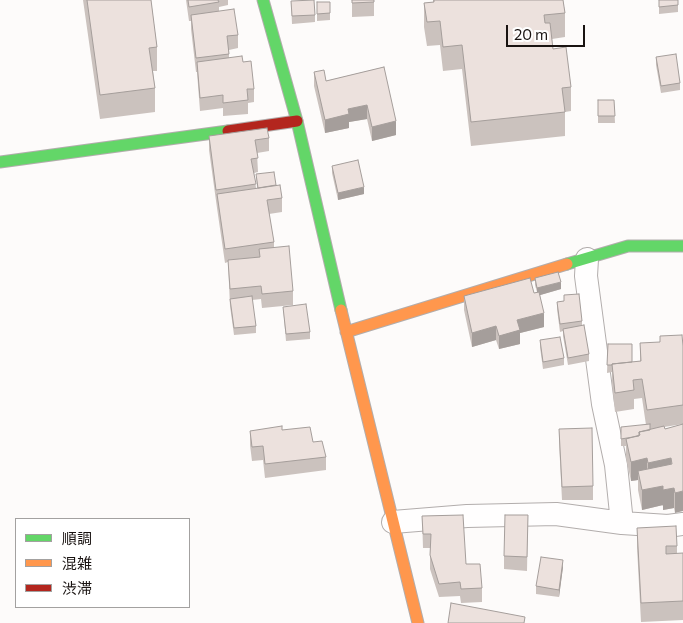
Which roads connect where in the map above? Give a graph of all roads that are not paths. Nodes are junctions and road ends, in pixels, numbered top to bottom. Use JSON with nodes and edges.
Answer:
{"nodes":[{"id":1,"x":263,"y":0,"type":"edge"},
{"id":2,"x":297,"y":121,"type":"junction"},
{"id":3,"x":0,"y":162,"type":"edge"},
{"id":4,"x":683,"y":246,"type":"edge"},
{"id":5,"x":587,"y":259,"type":"junction"},
{"id":6,"x":346,"y":332,"type":"junction"},
{"id":7,"x":393,"y":522,"type":"junction"},
{"id":8,"x":622,"y":523,"type":"junction"},
{"id":9,"x":683,"y":524,"type":"edge"},
{"id":10,"x":418,"y":623,"type":"edge"}],
"edges":[{"from":1,"to":2,"type":"street"},
{"from":2,"to":3,"type":"street"},
{"from":2,"to":6,"type":"street"},
{"from":4,"to":5,"type":"street"},
{"from":5,"to":6,"type":"street"},
{"from":5,"to":8,"type":"street"},
{"from":6,"to":7,"type":"street"},
{"from":7,"to":8,"type":"street"},
{"from":7,"to":10,"type":"street"},
{"from":8,"to":9,"type":"street"}]}
